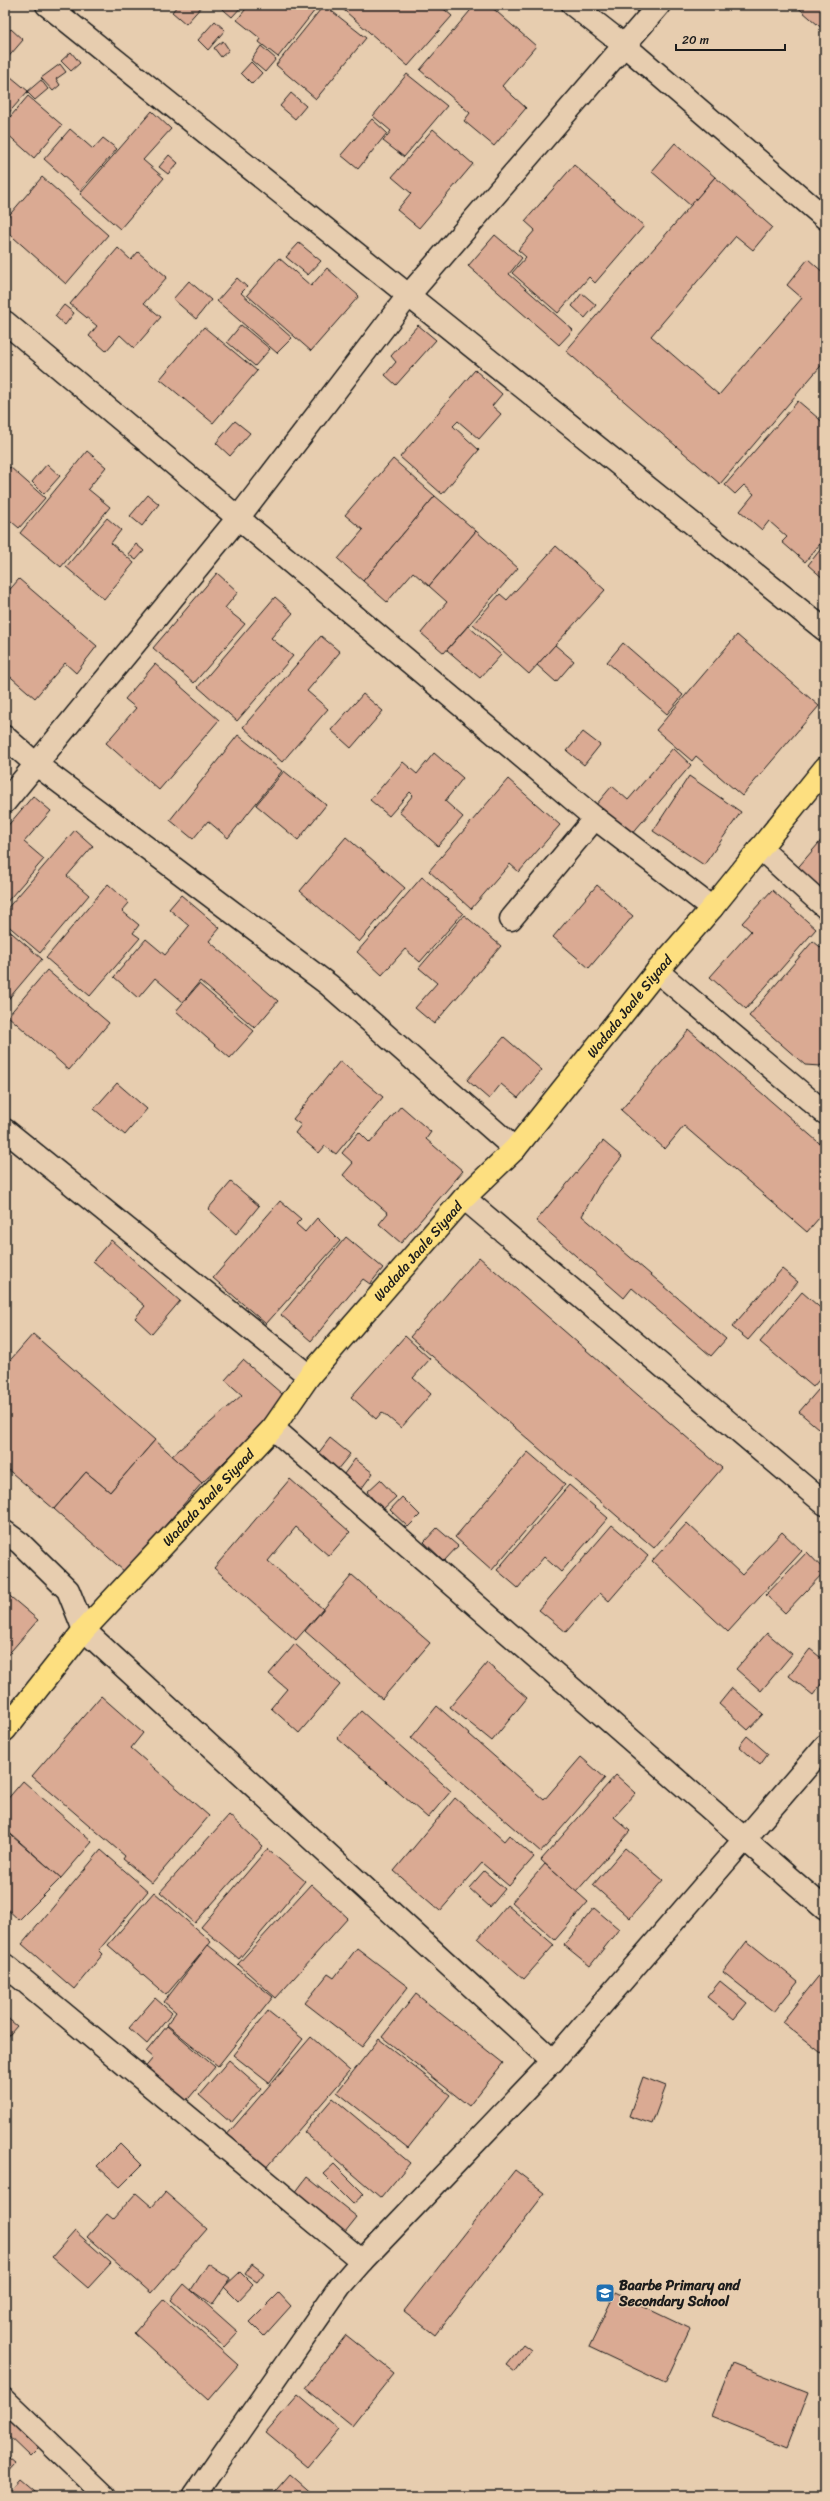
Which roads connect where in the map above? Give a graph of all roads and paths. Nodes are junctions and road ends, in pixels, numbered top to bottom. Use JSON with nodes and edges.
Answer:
{"nodes":[{"id":1,"x":47,"y":5,"type":"edge"},
{"id":2,"x":573,"y":5,"type":"edge"},
{"id":3,"x":659,"y":5,"type":"edge"},
{"id":4,"x":624,"y":45,"type":"junction"},
{"id":5,"x":825,"y":218,"type":"edge"},
{"id":6,"x":408,"y":296,"type":"junction"},
{"id":7,"x":5,"y":322,"type":"edge"},
{"id":8,"x":238,"y":518,"type":"junction"},
{"id":9,"x":825,"y":630,"type":"edge"},
{"id":10,"x":5,"y":737,"type":"edge"},
{"id":11,"x":37,"y":765,"type":"junction"},
{"id":12,"x":825,"y":768,"type":"edge"},
{"id":13,"x":5,"y":802,"type":"edge"},
{"id":14,"x":595,"y":818,"type":"junction"},
{"id":15,"x":760,"y":848,"type":"junction"},
{"id":16,"x":825,"y":907,"type":"edge"},
{"id":17,"x":712,"y":908,"type":"junction"},
{"id":18,"x":511,"y":919,"type":"dead end"},
{"id":19,"x":658,"y":971,"type":"junction"},
{"id":20,"x":825,"y":1113,"type":"edge"},
{"id":21,"x":5,"y":1130,"type":"edge"},
{"id":22,"x":515,"y":1149,"type":"junction"},
{"id":23,"x":464,"y":1198,"type":"junction"},
{"id":24,"x":309,"y":1376,"type":"junction"},
{"id":25,"x":273,"y":1428,"type":"junction"},
{"id":26,"x":825,"y":1504,"type":"edge"},
{"id":27,"x":5,"y":1532,"type":"edge"},
{"id":28,"x":84,"y":1630,"type":"junction"},
{"id":29,"x":5,"y":1730,"type":"edge"},
{"id":30,"x":825,"y":1746,"type":"edge"},
{"id":31,"x":744,"y":1838,"type":"junction"},
{"id":32,"x":825,"y":1909,"type":"edge"},
{"id":33,"x":5,"y":1965,"type":"edge"},
{"id":34,"x":553,"y":2061,"type":"junction"},
{"id":35,"x":362,"y":2261,"type":"junction"},
{"id":36,"x":5,"y":2400,"type":"edge"},
{"id":37,"x":105,"y":2496,"type":"edge"},
{"id":38,"x":194,"y":2496,"type":"edge"}],
"edges":[{"from":1,"to":6,"type":"street"},
{"from":2,"to":4,"type":"street"},
{"from":3,"to":4,"type":"street"},
{"from":4,"to":5,"type":"street"},
{"from":4,"to":6,"type":"street"},
{"from":6,"to":8,"type":"street"},
{"from":6,"to":9,"type":"street"},
{"from":7,"to":8,"type":"street"},
{"from":8,"to":11,"type":"street"},
{"from":8,"to":14,"type":"street"},
{"from":10,"to":11,"type":"street"},
{"from":11,"to":13,"type":"street"},
{"from":11,"to":22,"type":"street"},
{"from":12,"to":15,"type":"main road","name":"Wadada Jaale Siyaad"},
{"from":14,"to":17,"type":"street"},
{"from":14,"to":18,"type":"street"},
{"from":15,"to":16,"type":"street"},
{"from":15,"to":17,"type":"main road","name":"Wadada Jaale Siyaad"},
{"from":17,"to":19,"type":"main road","name":"Wadada Jaale Siyaad"},
{"from":19,"to":20,"type":"street"},
{"from":19,"to":22,"type":"main road","name":"Wadada Jaale Siyaad"},
{"from":21,"to":24,"type":"street"},
{"from":22,"to":23,"type":"main road","name":"Wadada Jaale Siyaad"},
{"from":23,"to":24,"type":"main road","name":"Wadada Jaale Siyaad"},
{"from":23,"to":26,"type":"street"},
{"from":24,"to":25,"type":"main road","name":"Wadada Jaale Siyaad"},
{"from":25,"to":28,"type":"main road","name":"Wadada Jaale Siyaad"},
{"from":25,"to":31,"type":"street"},
{"from":27,"to":28,"type":"street"},
{"from":28,"to":29,"type":"main road","name":"Wadada Jaale Siyaad"},
{"from":28,"to":34,"type":"street"},
{"from":30,"to":31,"type":"street"},
{"from":31,"to":32,"type":"street"},
{"from":31,"to":34,"type":"street"},
{"from":33,"to":35,"type":"street"},
{"from":34,"to":35,"type":"street"},
{"from":35,"to":38,"type":"street"},
{"from":36,"to":37,"type":"street"}]}
